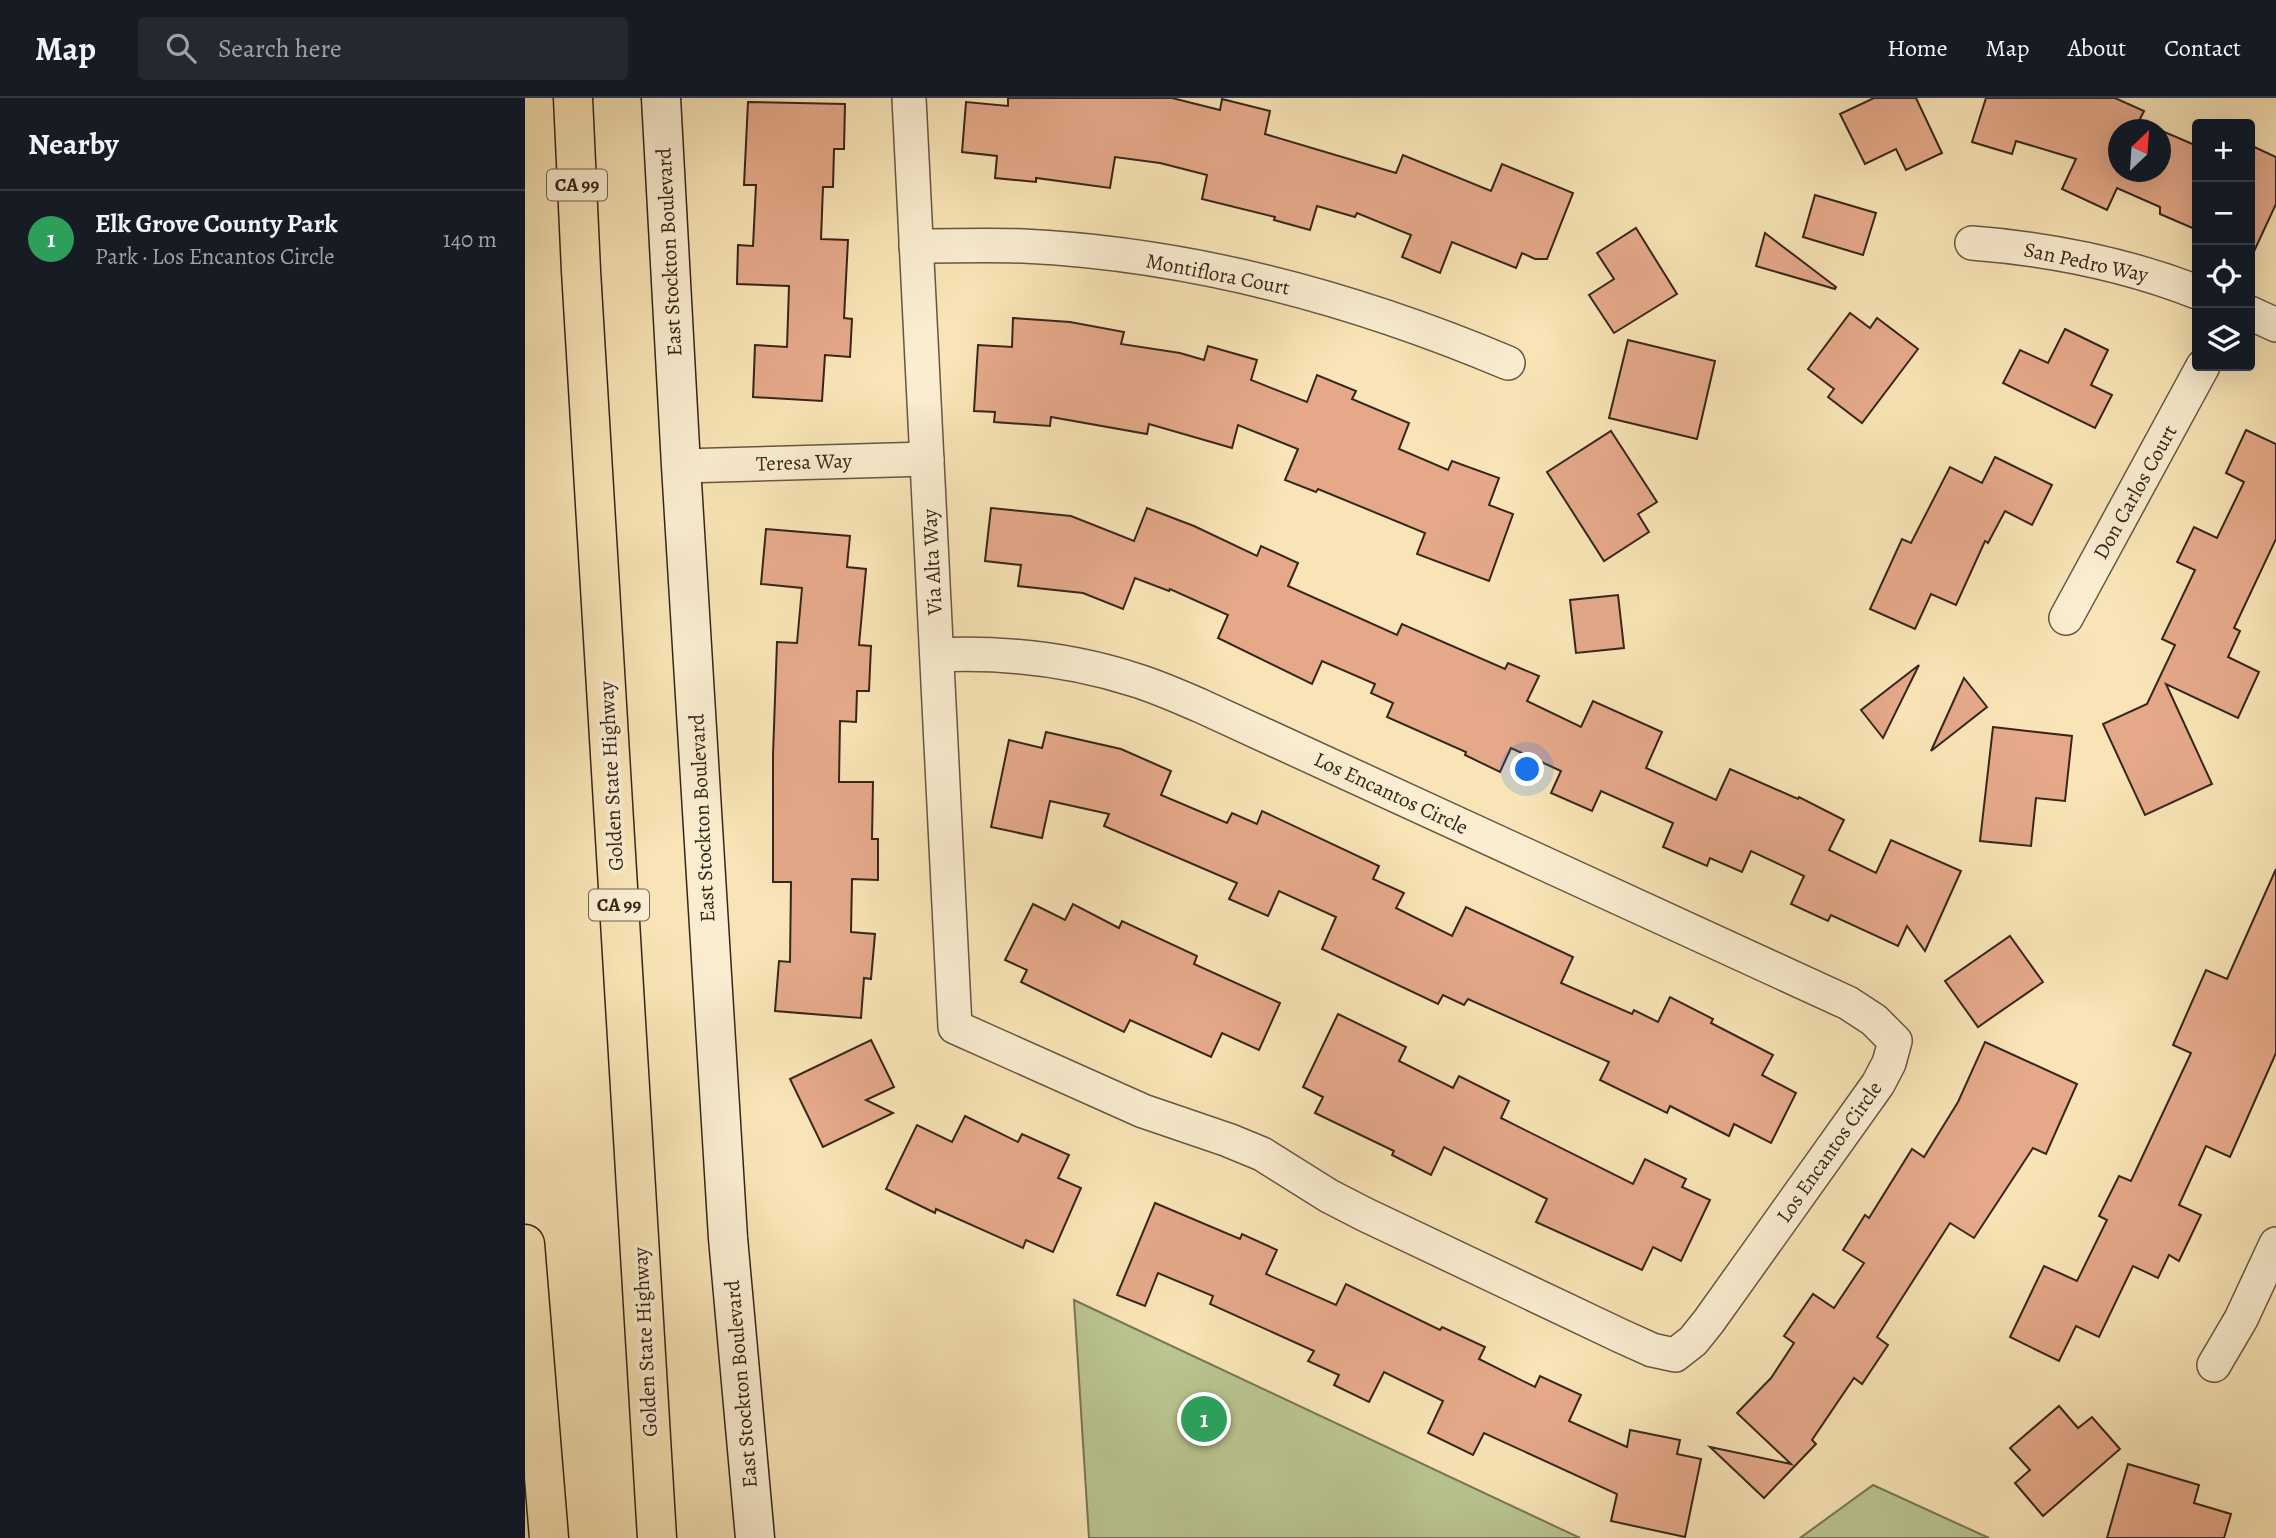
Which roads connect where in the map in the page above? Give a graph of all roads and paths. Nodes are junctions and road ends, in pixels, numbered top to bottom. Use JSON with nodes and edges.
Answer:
{"nodes":[{"id":1,"x":573,"y":98,"type":"edge"},
{"id":2,"x":661,"y":98,"type":"edge"},
{"id":3,"x":909,"y":98,"type":"edge"},
{"id":4,"x":1972,"y":243,"type":"dead end"},
{"id":5,"x":916,"y":246,"type":"junction"},
{"id":6,"x":2192,"y":290,"type":"edge"},
{"id":7,"x":2255,"y":315,"type":"edge"},
{"id":8,"x":2276,"y":325,"type":"edge"},
{"id":9,"x":1508,"y":363,"type":"dead end"},
{"id":10,"x":2200,"y":371,"type":"edge"},
{"id":11,"x":927,"y":459,"type":"junction"},
{"id":12,"x":681,"y":466,"type":"junction"},
{"id":13,"x":2066,"y":618,"type":"dead end"},
{"id":14,"x":937,"y":655,"type":"junction"},
{"id":15,"x":955,"y":1027,"type":"joint"},
{"id":16,"x":525,"y":1244,"type":"edge"},
{"id":17,"x":2276,"y":1244,"type":"edge"},
{"id":18,"x":2214,"y":1365,"type":"dead end"},
{"id":19,"x":549,"y":1538,"type":"edge"},
{"id":20,"x":657,"y":1538,"type":"edge"},
{"id":21,"x":755,"y":1538,"type":"edge"}],
"edges":[{"from":1,"to":20,"type":"highway","name":"Golden State Highway","number":"CA 99"},
{"from":2,"to":12,"type":"street","name":"East Stockton Boulevard"},
{"from":3,"to":5,"type":"street","name":"Via Alta Way"},
{"from":4,"to":6,"type":"street","name":"San Pedro Way"},
{"from":5,"to":9,"type":"street","name":"Montiflora Court"},
{"from":5,"to":11,"type":"street","name":"Via Alta Way"},
{"from":7,"to":8,"type":"street"},
{"from":10,"to":13,"type":"street","name":"Don Carlos Court"},
{"from":11,"to":12,"type":"street","name":"Teresa Way"},
{"from":11,"to":14,"type":"street","name":"Via Alta Way"},
{"from":12,"to":21,"type":"street","name":"East Stockton Boulevard"},
{"from":14,"to":15,"type":"street","name":"Via Alta Way"},
{"from":14,"to":15,"type":"street","name":"Los Encantos Circle"},
{"from":16,"to":19,"type":"highway"},
{"from":17,"to":18,"type":"street"}]}
